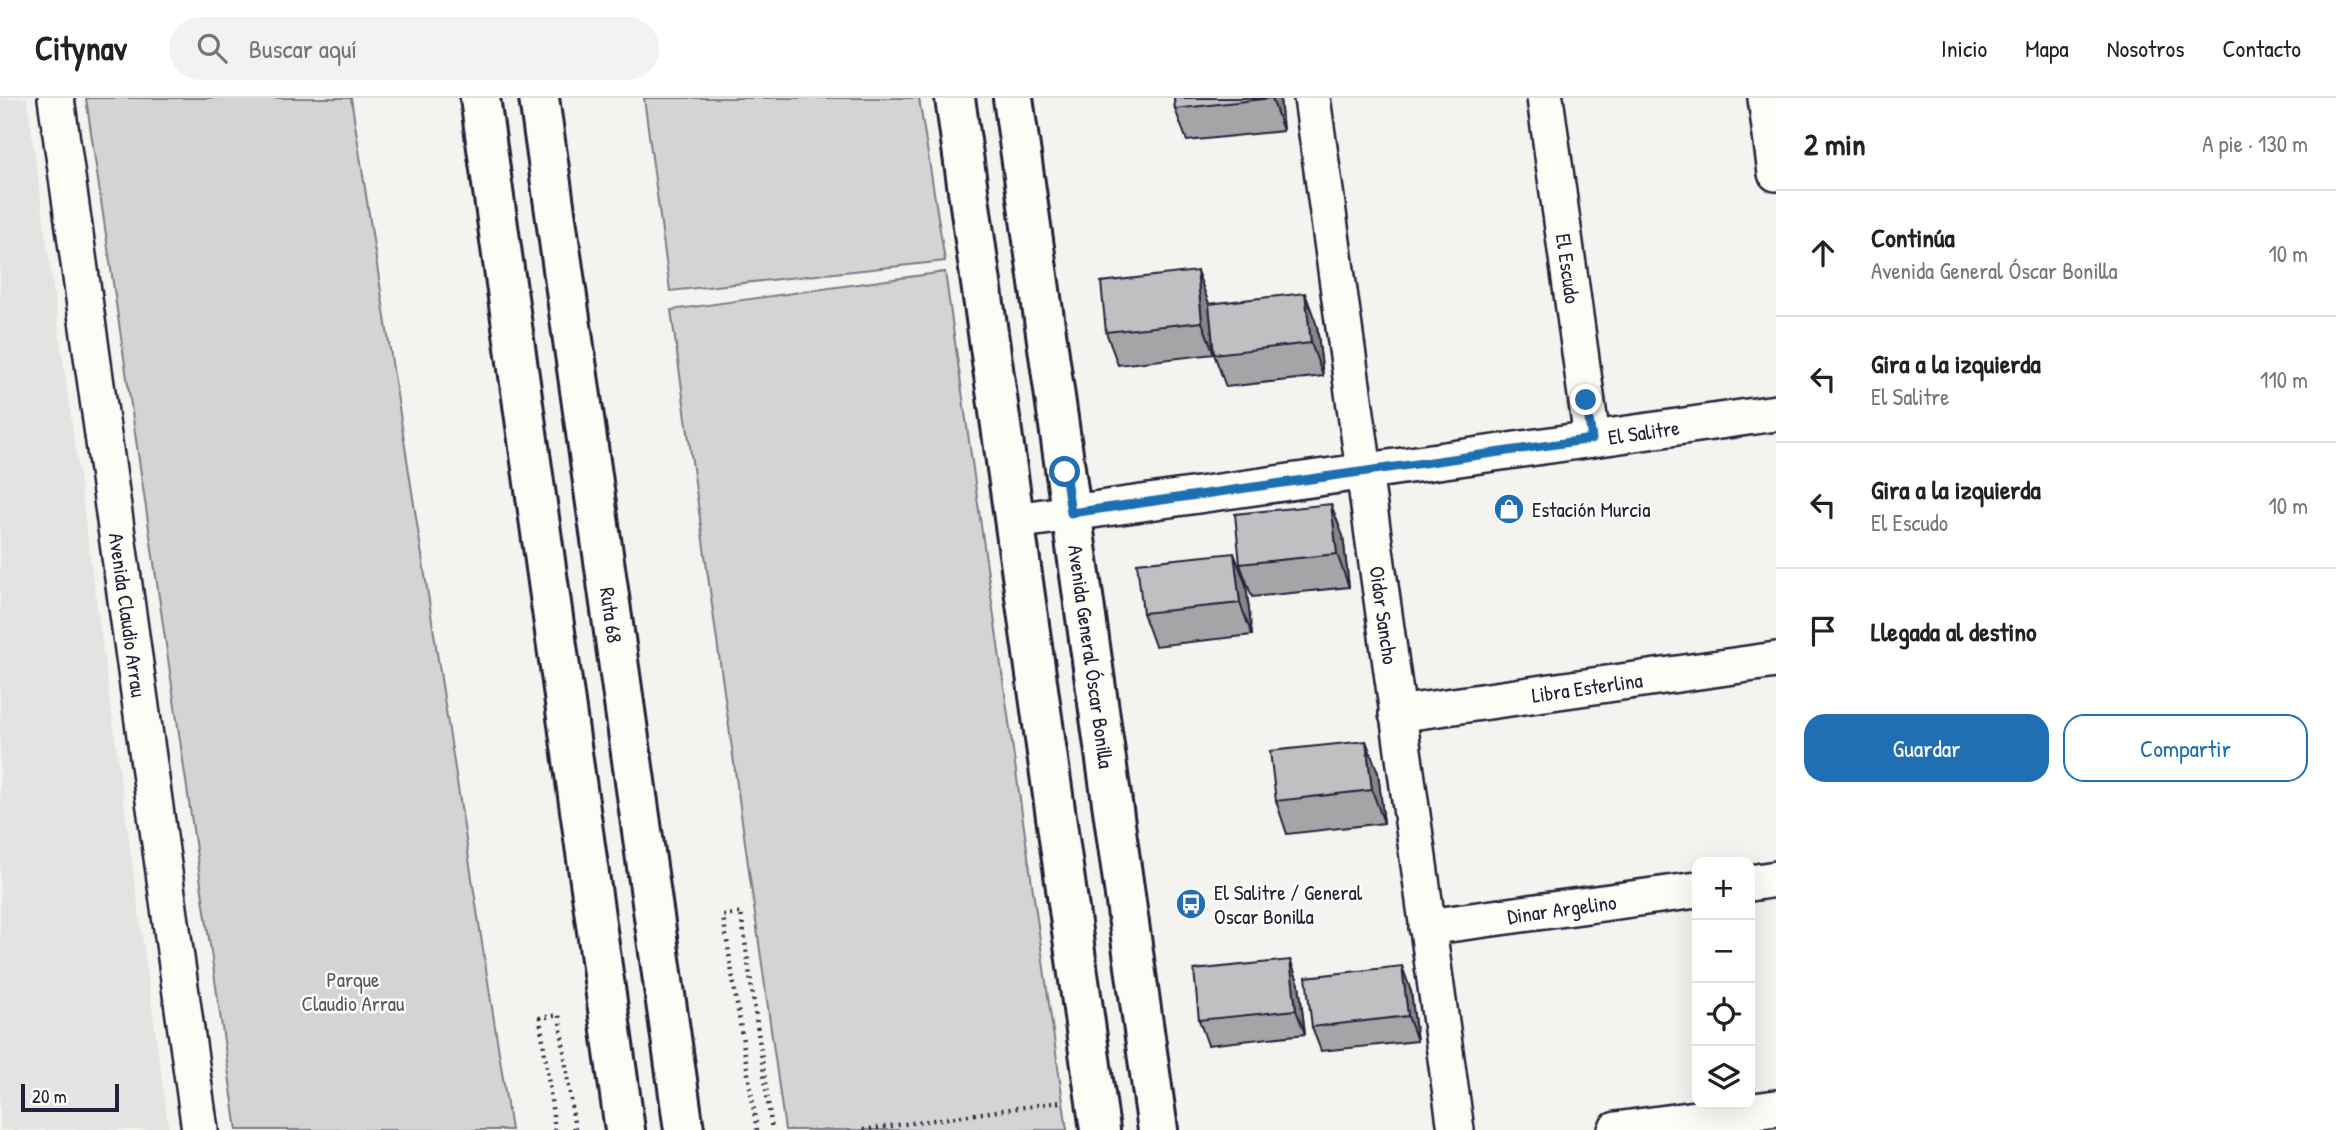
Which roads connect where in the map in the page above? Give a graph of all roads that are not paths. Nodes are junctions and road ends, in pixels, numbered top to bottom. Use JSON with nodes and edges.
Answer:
{"nodes":[{"id":1,"x":56,"y":98,"type":"edge"},
{"id":2,"x":480,"y":98,"type":"edge"},
{"id":3,"x":539,"y":98,"type":"edge"},
{"id":4,"x":955,"y":98,"type":"edge"},
{"id":5,"x":1013,"y":98,"type":"edge"},
{"id":6,"x":1312,"y":98,"type":"edge"},
{"id":7,"x":1545,"y":98,"type":"edge"},
{"id":8,"x":1766,"y":98,"type":"edge"},
{"id":9,"x":1776,"y":173,"type":"edge"},
{"id":10,"x":1776,"y":413,"type":"edge"},
{"id":11,"x":1592,"y":439,"type":"junction"},
{"id":12,"x":1364,"y":471,"type":"junction"},
{"id":13,"x":1071,"y":513,"type":"junction"},
{"id":14,"x":1014,"y":521,"type":"junction"},
{"id":15,"x":1776,"y":660,"type":"edge"},
{"id":16,"x":1398,"y":714,"type":"junction"},
{"id":17,"x":1776,"y":879,"type":"edge"},
{"id":18,"x":1755,"y":882,"type":"edge"},
{"id":19,"x":1692,"y":891,"type":"edge"},
{"id":20,"x":1427,"y":927,"type":"junction"},
{"id":21,"x":1776,"y":1108,"type":"edge"},
{"id":22,"x":1098,"y":1114,"type":"edge"},
{"id":23,"x":1688,"y":1125,"type":"edge"},
{"id":24,"x":200,"y":1130,"type":"edge"},
{"id":25,"x":625,"y":1130,"type":"edge"},
{"id":26,"x":684,"y":1130,"type":"edge"},
{"id":27,"x":1158,"y":1130,"type":"edge"},
{"id":28,"x":1455,"y":1130,"type":"edge"},
{"id":29,"x":1616,"y":1130,"type":"edge"}],
"edges":[{"from":1,"to":24,"type":"street","name":"Avenida Claudio Arrau"},
{"from":2,"to":25,"type":"main road"},
{"from":3,"to":26,"type":"main road","name":"Ruta 68"},
{"from":4,"to":14,"type":"main road"},
{"from":5,"to":13,"type":"main road","name":"Avenida General Óscar Bonilla"},
{"from":6,"to":12,"type":"street","name":"Oidor Sancho"},
{"from":7,"to":11,"type":"street","name":"El Escudo"},
{"from":8,"to":9,"type":"street"},
{"from":10,"to":11,"type":"street","name":"El Salitre"},
{"from":11,"to":12,"type":"street","name":"El Salitre"},
{"from":12,"to":13,"type":"street","name":"El Salitre"},
{"from":12,"to":16,"type":"street","name":"Oidor Sancho"},
{"from":13,"to":14,"type":"street","name":"El Salitre"},
{"from":13,"to":27,"type":"main road","name":"Avenida General Óscar Bonilla"},
{"from":14,"to":22,"type":"main road"},
{"from":15,"to":16,"type":"street","name":"Libra Esterlina"},
{"from":16,"to":20,"type":"street","name":"Oidor Sancho"},
{"from":17,"to":18,"type":"street"},
{"from":19,"to":20,"type":"street","name":"Dinar Argelino"},
{"from":20,"to":28,"type":"street","name":"Oidor Sancho"},
{"from":21,"to":23,"type":"street"},
{"from":23,"to":29,"type":"street"}]}
